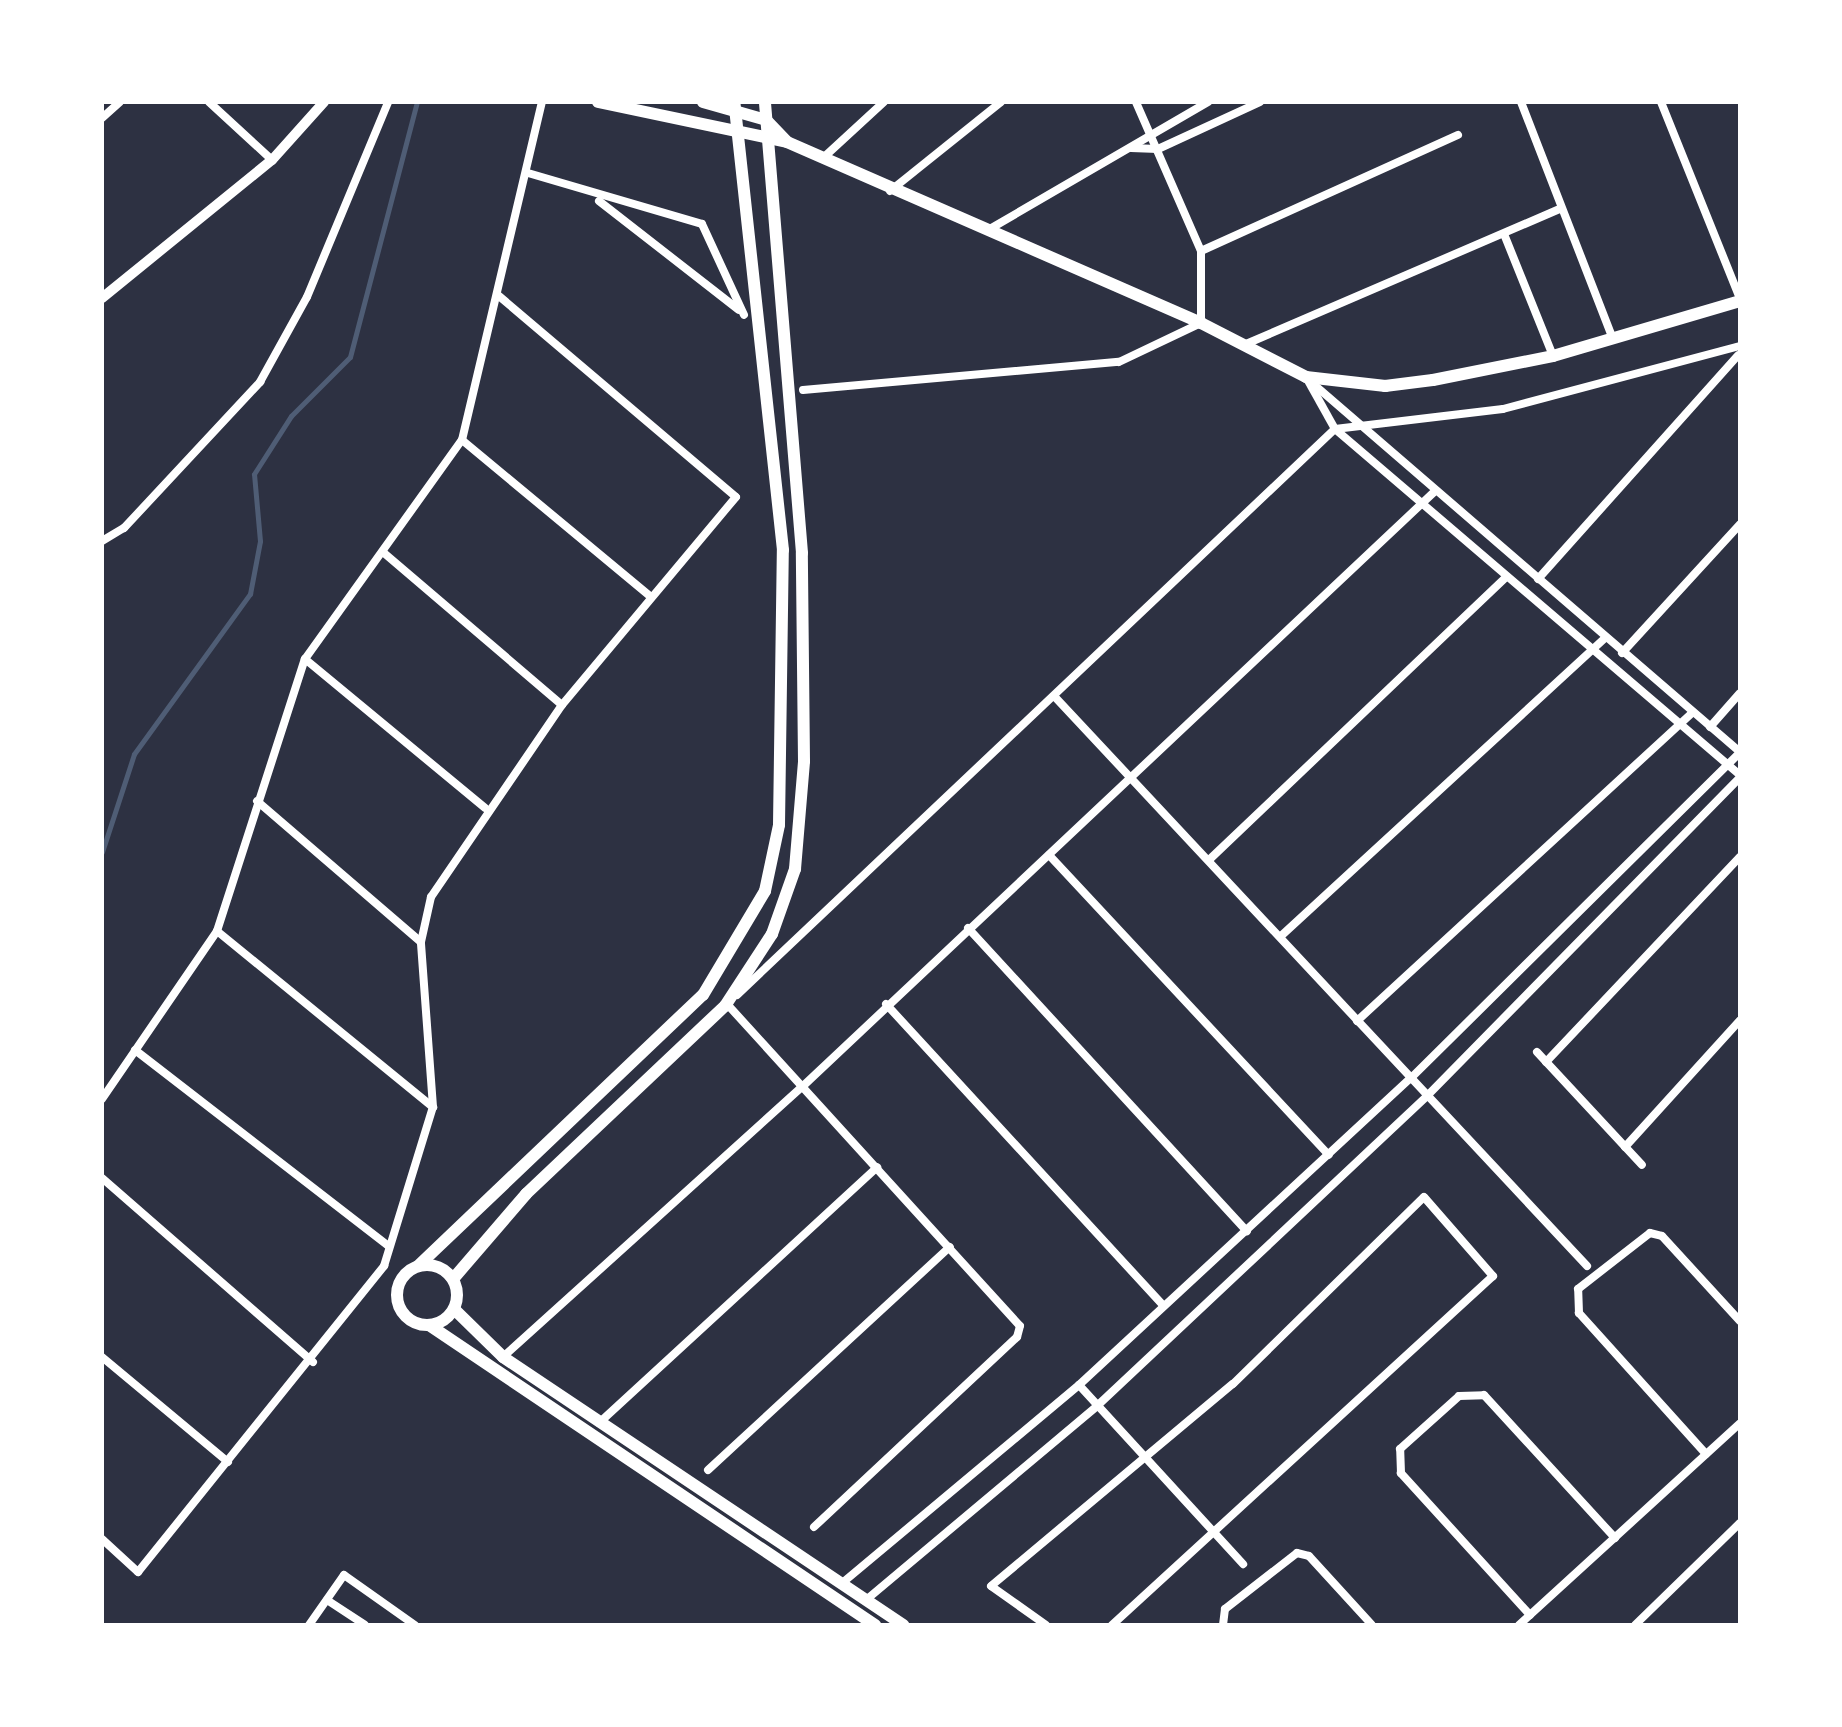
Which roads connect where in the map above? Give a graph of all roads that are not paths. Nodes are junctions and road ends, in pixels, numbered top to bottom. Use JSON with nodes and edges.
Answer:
{"nodes":[{"id":1,"x":120,"y":102,"type":"edge"},
{"id":2,"x":209,"y":102,"type":"edge"},
{"id":3,"x":324,"y":102,"type":"edge"},
{"id":4,"x":388,"y":102,"type":"edge"},
{"id":5,"x":542,"y":102,"type":"edge"},
{"id":6,"x":598,"y":102,"type":"edge"},
{"id":7,"x":703,"y":102,"type":"edge"},
{"id":8,"x":765,"y":102,"type":"edge"},
{"id":9,"x":884,"y":102,"type":"edge"},
{"id":10,"x":1001,"y":102,"type":"edge"},
{"id":11,"x":1136,"y":102,"type":"edge"},
{"id":12,"x":1208,"y":102,"type":"edge"},
{"id":13,"x":1260,"y":102,"type":"edge"},
{"id":14,"x":1521,"y":102,"type":"edge"},
{"id":15,"x":1661,"y":102,"type":"edge"},
{"id":16,"x":734,"y":106,"type":"edge"},
{"id":17,"x":102,"y":118,"type":"edge"},
{"id":18,"x":766,"y":120,"type":"junction"},
{"id":19,"x":1149,"y":130,"type":"junction"},
{"id":20,"x":737,"y":135,"type":"junction"},
{"id":21,"x":1458,"y":135,"type":"dead end"},
{"id":22,"x":787,"y":142,"type":"junction"},
{"id":23,"x":763,"y":143,"type":"junction"},
{"id":24,"x":1131,"y":148,"type":"junction"},
{"id":25,"x":1158,"y":149,"type":"junction"},
{"id":26,"x":823,"y":158,"type":"junction"},
{"id":27,"x":272,"y":160,"type":"junction"},
{"id":28,"x":528,"y":173,"type":"junction"},
{"id":29,"x":890,"y":191,"type":"junction"},
{"id":30,"x":595,"y":198,"type":"junction"},
{"id":31,"x":1560,"y":209,"type":"junction"},
{"id":32,"x":988,"y":230,"type":"junction"},
{"id":33,"x":1504,"y":234,"type":"junction"},
{"id":34,"x":1201,"y":251,"type":"junction"},
{"id":35,"x":499,"y":296,"type":"junction"},
{"id":36,"x":102,"y":298,"type":"edge"},
{"id":37,"x":1740,"y":300,"type":"edge"},
{"id":38,"x":1201,"y":323,"type":"junction"},
{"id":39,"x":1613,"y":339,"type":"junction"},
{"id":40,"x":1246,"y":344,"type":"junction"},
{"id":41,"x":1737,"y":352,"type":"edge"},
{"id":42,"x":1553,"y":356,"type":"junction"},
{"id":43,"x":1306,"y":377,"type":"junction"},
{"id":44,"x":803,"y":390,"type":"dead end"},
{"id":45,"x":1358,"y":424,"type":"junction"},
{"id":46,"x":1335,"y":429,"type":"junction"},
{"id":47,"x":462,"y":440,"type":"junction"},
{"id":48,"x":1433,"y":493,"type":"junction"},
{"id":49,"x":1420,"y":506,"type":"junction"},
{"id":50,"x":1740,"y":524,"type":"edge"},
{"id":51,"x":102,"y":541,"type":"edge"},
{"id":52,"x":384,"y":553,"type":"junction"},
{"id":53,"x":1505,"y":578,"type":"junction"},
{"id":54,"x":1538,"y":579,"type":"junction"},
{"id":55,"x":650,"y":596,"type":"junction"},
{"id":56,"x":1605,"y":638,"type":"junction"},
{"id":57,"x":1592,"y":651,"type":"junction"},
{"id":58,"x":1622,"y":653,"type":"junction"},
{"id":59,"x":305,"y":659,"type":"junction"},
{"id":60,"x":1740,"y":693,"type":"edge"},
{"id":61,"x":1055,"y":697,"type":"junction"},
{"id":62,"x":562,"y":705,"type":"junction"},
{"id":63,"x":1693,"y":712,"type":"junction"},
{"id":64,"x":1680,"y":725,"type":"junction"},
{"id":65,"x":1710,"y":727,"type":"junction"},
{"id":66,"x":1740,"y":752,"type":"edge"},
{"id":67,"x":1727,"y":765,"type":"junction"},
{"id":68,"x":1132,"y":776,"type":"junction"},
{"id":69,"x":1740,"y":776,"type":"edge"},
{"id":70,"x":257,"y":801,"type":"junction"},
{"id":71,"x":485,"y":808,"type":"junction"},
{"id":72,"x":1049,"y":855,"type":"junction"},
{"id":73,"x":1740,"y":857,"type":"edge"},
{"id":74,"x":1210,"y":859,"type":"junction"},
{"id":75,"x":968,"y":928,"type":"junction"},
{"id":76,"x":217,"y":931,"type":"junction"},
{"id":77,"x":1281,"y":936,"type":"junction"},
{"id":78,"x":421,"y":942,"type":"junction"},
{"id":79,"x":886,"y":1004,"type":"junction"},
{"id":80,"x":725,"y":1006,"type":"junction"},
{"id":81,"x":1740,"y":1020,"type":"edge"},
{"id":82,"x":1357,"y":1021,"type":"junction"},
{"id":83,"x":135,"y":1050,"type":"junction"},
{"id":84,"x":1537,"y":1052,"type":"dead end"},
{"id":85,"x":1546,"y":1062,"type":"junction"},
{"id":86,"x":1410,"y":1079,"type":"junction"},
{"id":87,"x":802,"y":1087,"type":"junction"},
{"id":88,"x":1427,"y":1096,"type":"junction"},
{"id":89,"x":102,"y":1099,"type":"edge"},
{"id":90,"x":433,"y":1107,"type":"junction"},
{"id":91,"x":1625,"y":1147,"type":"junction"},
{"id":92,"x":1329,"y":1155,"type":"junction"},
{"id":93,"x":1642,"y":1165,"type":"dead end"},
{"id":94,"x":877,"y":1167,"type":"junction"},
{"id":95,"x":102,"y":1178,"type":"edge"},
{"id":96,"x":1247,"y":1231,"type":"junction"},
{"id":97,"x":389,"y":1246,"type":"junction"},
{"id":98,"x":950,"y":1247,"type":"junction"},
{"id":99,"x":418,"y":1266,"type":"junction"},
{"id":100,"x":1587,"y":1266,"type":"dead end"},
{"id":101,"x":453,"y":1279,"type":"junction"},
{"id":102,"x":1164,"y":1306,"type":"junction"},
{"id":103,"x":454,"y":1309,"type":"junction"},
{"id":104,"x":1740,"y":1321,"type":"edge"},
{"id":105,"x":429,"y":1325,"type":"junction"},
{"id":106,"x":102,"y":1357,"type":"edge"},
{"id":107,"x":503,"y":1357,"type":"junction"},
{"id":108,"x":313,"y":1362,"type":"junction"},
{"id":109,"x":1079,"y":1385,"type":"junction"},
{"id":110,"x":1097,"y":1406,"type":"junction"},
{"id":111,"x":598,"y":1423,"type":"junction"},
{"id":112,"x":1740,"y":1423,"type":"edge"},
{"id":113,"x":1706,"y":1454,"type":"junction"},
{"id":114,"x":1144,"y":1456,"type":"junction"},
{"id":115,"x":228,"y":1462,"type":"junction"},
{"id":116,"x":708,"y":1470,"type":"dead end"},
{"id":117,"x":1740,"y":1523,"type":"edge"},
{"id":118,"x":814,"y":1527,"type":"dead end"},
{"id":119,"x":1211,"y":1530,"type":"junction"},
{"id":120,"x":1615,"y":1538,"type":"junction"},
{"id":121,"x":102,"y":1539,"type":"edge"},
{"id":122,"x":1243,"y":1564,"type":"dead end"},
{"id":123,"x":841,"y":1584,"type":"junction"},
{"id":124,"x":327,"y":1600,"type":"junction"},
{"id":125,"x":866,"y":1600,"type":"junction"},
{"id":126,"x":1530,"y":1615,"type":"junction"},
{"id":127,"x":309,"y":1625,"type":"edge"},
{"id":128,"x":365,"y":1625,"type":"edge"},
{"id":129,"x":415,"y":1625,"type":"edge"},
{"id":130,"x":875,"y":1625,"type":"edge"},
{"id":131,"x":904,"y":1625,"type":"edge"},
{"id":132,"x":1046,"y":1625,"type":"edge"},
{"id":133,"x":1112,"y":1625,"type":"edge"},
{"id":134,"x":1223,"y":1625,"type":"edge"},
{"id":135,"x":1372,"y":1625,"type":"edge"},
{"id":136,"x":1519,"y":1625,"type":"edge"},
{"id":137,"x":1635,"y":1625,"type":"edge"}],
"edges":[{"from":1,"to":17,"type":"street"},
{"from":2,"to":27,"type":"street"},
{"from":3,"to":27,"type":"street"},
{"from":4,"to":51,"type":"street"},
{"from":5,"to":28,"type":"street"},
{"from":6,"to":20,"type":"main road"},
{"from":7,"to":16,"type":"main road"},
{"from":8,"to":18,"type":"main road"},
{"from":9,"to":26,"type":"street"},
{"from":10,"to":29,"type":"street"},
{"from":11,"to":19,"type":"street"},
{"from":12,"to":19,"type":"street"},
{"from":13,"to":25,"type":"street"},
{"from":14,"to":31,"type":"street"},
{"from":15,"to":37,"type":"street"},
{"from":16,"to":18,"type":"main road"},
{"from":16,"to":20,"type":"main road"},
{"from":18,"to":22,"type":"main road"},
{"from":18,"to":23,"type":"main road"},
{"from":19,"to":24,"type":"street"},
{"from":19,"to":25,"type":"street"},
{"from":20,"to":23,"type":"main road"},
{"from":20,"to":99,"type":"main road"},
{"from":21,"to":34,"type":"street"},
{"from":22,"to":23,"type":"main road"},
{"from":22,"to":26,"type":"main road"},
{"from":23,"to":80,"type":"main road"},
{"from":24,"to":25,"type":"street"},
{"from":24,"to":32,"type":"street"},
{"from":25,"to":34,"type":"street"},
{"from":26,"to":29,"type":"main road"},
{"from":27,"to":36,"type":"street"},
{"from":28,"to":30,"type":"street"},
{"from":28,"to":35,"type":"street"},
{"from":29,"to":32,"type":"main road"},
{"from":30,"to":30,"type":"street"},
{"from":31,"to":33,"type":"street"},
{"from":31,"to":39,"type":"street"},
{"from":32,"to":38,"type":"main road"},
{"from":33,"to":40,"type":"street"},
{"from":33,"to":42,"type":"street"},
{"from":34,"to":38,"type":"street"},
{"from":35,"to":47,"type":"street"},
{"from":35,"to":55,"type":"street"},
{"from":37,"to":39,"type":"main road"},
{"from":38,"to":40,"type":"main road"},
{"from":38,"to":44,"type":"street"},
{"from":39,"to":42,"type":"main road"},
{"from":40,"to":43,"type":"main road"},
{"from":41,"to":45,"type":"street"},
{"from":41,"to":54,"type":"street"},
{"from":42,"to":43,"type":"main road"},
{"from":43,"to":45,"type":"street"},
{"from":43,"to":46,"type":"street"},
{"from":45,"to":46,"type":"street"},
{"from":45,"to":48,"type":"street"},
{"from":46,"to":49,"type":"street"},
{"from":46,"to":61,"type":"street"},
{"from":47,"to":52,"type":"street"},
{"from":47,"to":55,"type":"street"},
{"from":48,"to":49,"type":"street"},
{"from":48,"to":54,"type":"street"},
{"from":49,"to":53,"type":"street"},
{"from":49,"to":68,"type":"street"},
{"from":50,"to":58,"type":"street"},
{"from":52,"to":59,"type":"street"},
{"from":52,"to":62,"type":"street"},
{"from":53,"to":57,"type":"street"},
{"from":53,"to":74,"type":"street"},
{"from":54,"to":56,"type":"street"},
{"from":55,"to":62,"type":"street"},
{"from":56,"to":57,"type":"street"},
{"from":56,"to":58,"type":"street"},
{"from":57,"to":64,"type":"street"},
{"from":57,"to":77,"type":"street"},
{"from":58,"to":63,"type":"street"},
{"from":59,"to":70,"type":"street"},
{"from":59,"to":71,"type":"street"},
{"from":60,"to":65,"type":"street"},
{"from":61,"to":68,"type":"street"},
{"from":61,"to":80,"type":"street"},
{"from":62,"to":71,"type":"street"},
{"from":63,"to":64,"type":"street"},
{"from":63,"to":65,"type":"street"},
{"from":64,"to":67,"type":"street"},
{"from":64,"to":82,"type":"street"},
{"from":65,"to":66,"type":"street"},
{"from":66,"to":67,"type":"street"},
{"from":67,"to":69,"type":"street"},
{"from":67,"to":86,"type":"street"},
{"from":68,"to":72,"type":"street"},
{"from":68,"to":74,"type":"street"},
{"from":69,"to":88,"type":"street"},
{"from":70,"to":76,"type":"street"},
{"from":70,"to":78,"type":"street"},
{"from":71,"to":78,"type":"street"},
{"from":72,"to":75,"type":"street"},
{"from":72,"to":92,"type":"street"},
{"from":73,"to":85,"type":"street"},
{"from":74,"to":77,"type":"street"},
{"from":75,"to":79,"type":"street"},
{"from":75,"to":96,"type":"street"},
{"from":76,"to":83,"type":"street"},
{"from":76,"to":90,"type":"street"},
{"from":77,"to":82,"type":"street"},
{"from":78,"to":90,"type":"street"},
{"from":79,"to":87,"type":"street"},
{"from":79,"to":102,"type":"street"},
{"from":80,"to":87,"type":"street"},
{"from":80,"to":101,"type":"main road"},
{"from":81,"to":91,"type":"street"},
{"from":82,"to":86,"type":"street"},
{"from":83,"to":89,"type":"street"},
{"from":83,"to":97,"type":"street"},
{"from":84,"to":85,"type":"street"},
{"from":85,"to":91,"type":"street"},
{"from":86,"to":88,"type":"street"},
{"from":86,"to":92,"type":"street"},
{"from":87,"to":94,"type":"street"},
{"from":87,"to":107,"type":"street"},
{"from":88,"to":100,"type":"street"},
{"from":88,"to":110,"type":"street"},
{"from":90,"to":97,"type":"street"},
{"from":91,"to":93,"type":"street"},
{"from":92,"to":96,"type":"street"},
{"from":94,"to":98,"type":"street"},
{"from":94,"to":111,"type":"street"},
{"from":95,"to":108,"type":"street"},
{"from":96,"to":102,"type":"street"},
{"from":97,"to":108,"type":"street"},
{"from":98,"to":116,"type":"street"},
{"from":98,"to":118,"type":"street"},
{"from":99,"to":101,"type":"main road"},
{"from":99,"to":105,"type":"main road"},
{"from":101,"to":103,"type":"main road"},
{"from":102,"to":109,"type":"street"},
{"from":103,"to":105,"type":"main road"},
{"from":103,"to":107,"type":"main road"},
{"from":104,"to":113,"type":"street"},
{"from":105,"to":130,"type":"main road"},
{"from":106,"to":115,"type":"street"},
{"from":107,"to":111,"type":"main road"},
{"from":108,"to":115,"type":"street"},
{"from":109,"to":110,"type":"street"},
{"from":109,"to":123,"type":"street"},
{"from":110,"to":114,"type":"street"},
{"from":110,"to":125,"type":"street"},
{"from":111,"to":123,"type":"main road"},
{"from":112,"to":113,"type":"street"},
{"from":113,"to":120,"type":"street"},
{"from":114,"to":119,"type":"street"},
{"from":114,"to":119,"type":"street"},
{"from":114,"to":132,"type":"street"},
{"from":115,"to":121,"type":"street"},
{"from":117,"to":137,"type":"street"},
{"from":119,"to":122,"type":"street"},
{"from":119,"to":133,"type":"street"},
{"from":120,"to":126,"type":"street"},
{"from":120,"to":126,"type":"street"},
{"from":123,"to":125,"type":"main road"},
{"from":124,"to":127,"type":"street"},
{"from":124,"to":128,"type":"street"},
{"from":124,"to":129,"type":"street"},
{"from":125,"to":131,"type":"main road"},
{"from":126,"to":136,"type":"street"},
{"from":134,"to":135,"type":"street"}]}
